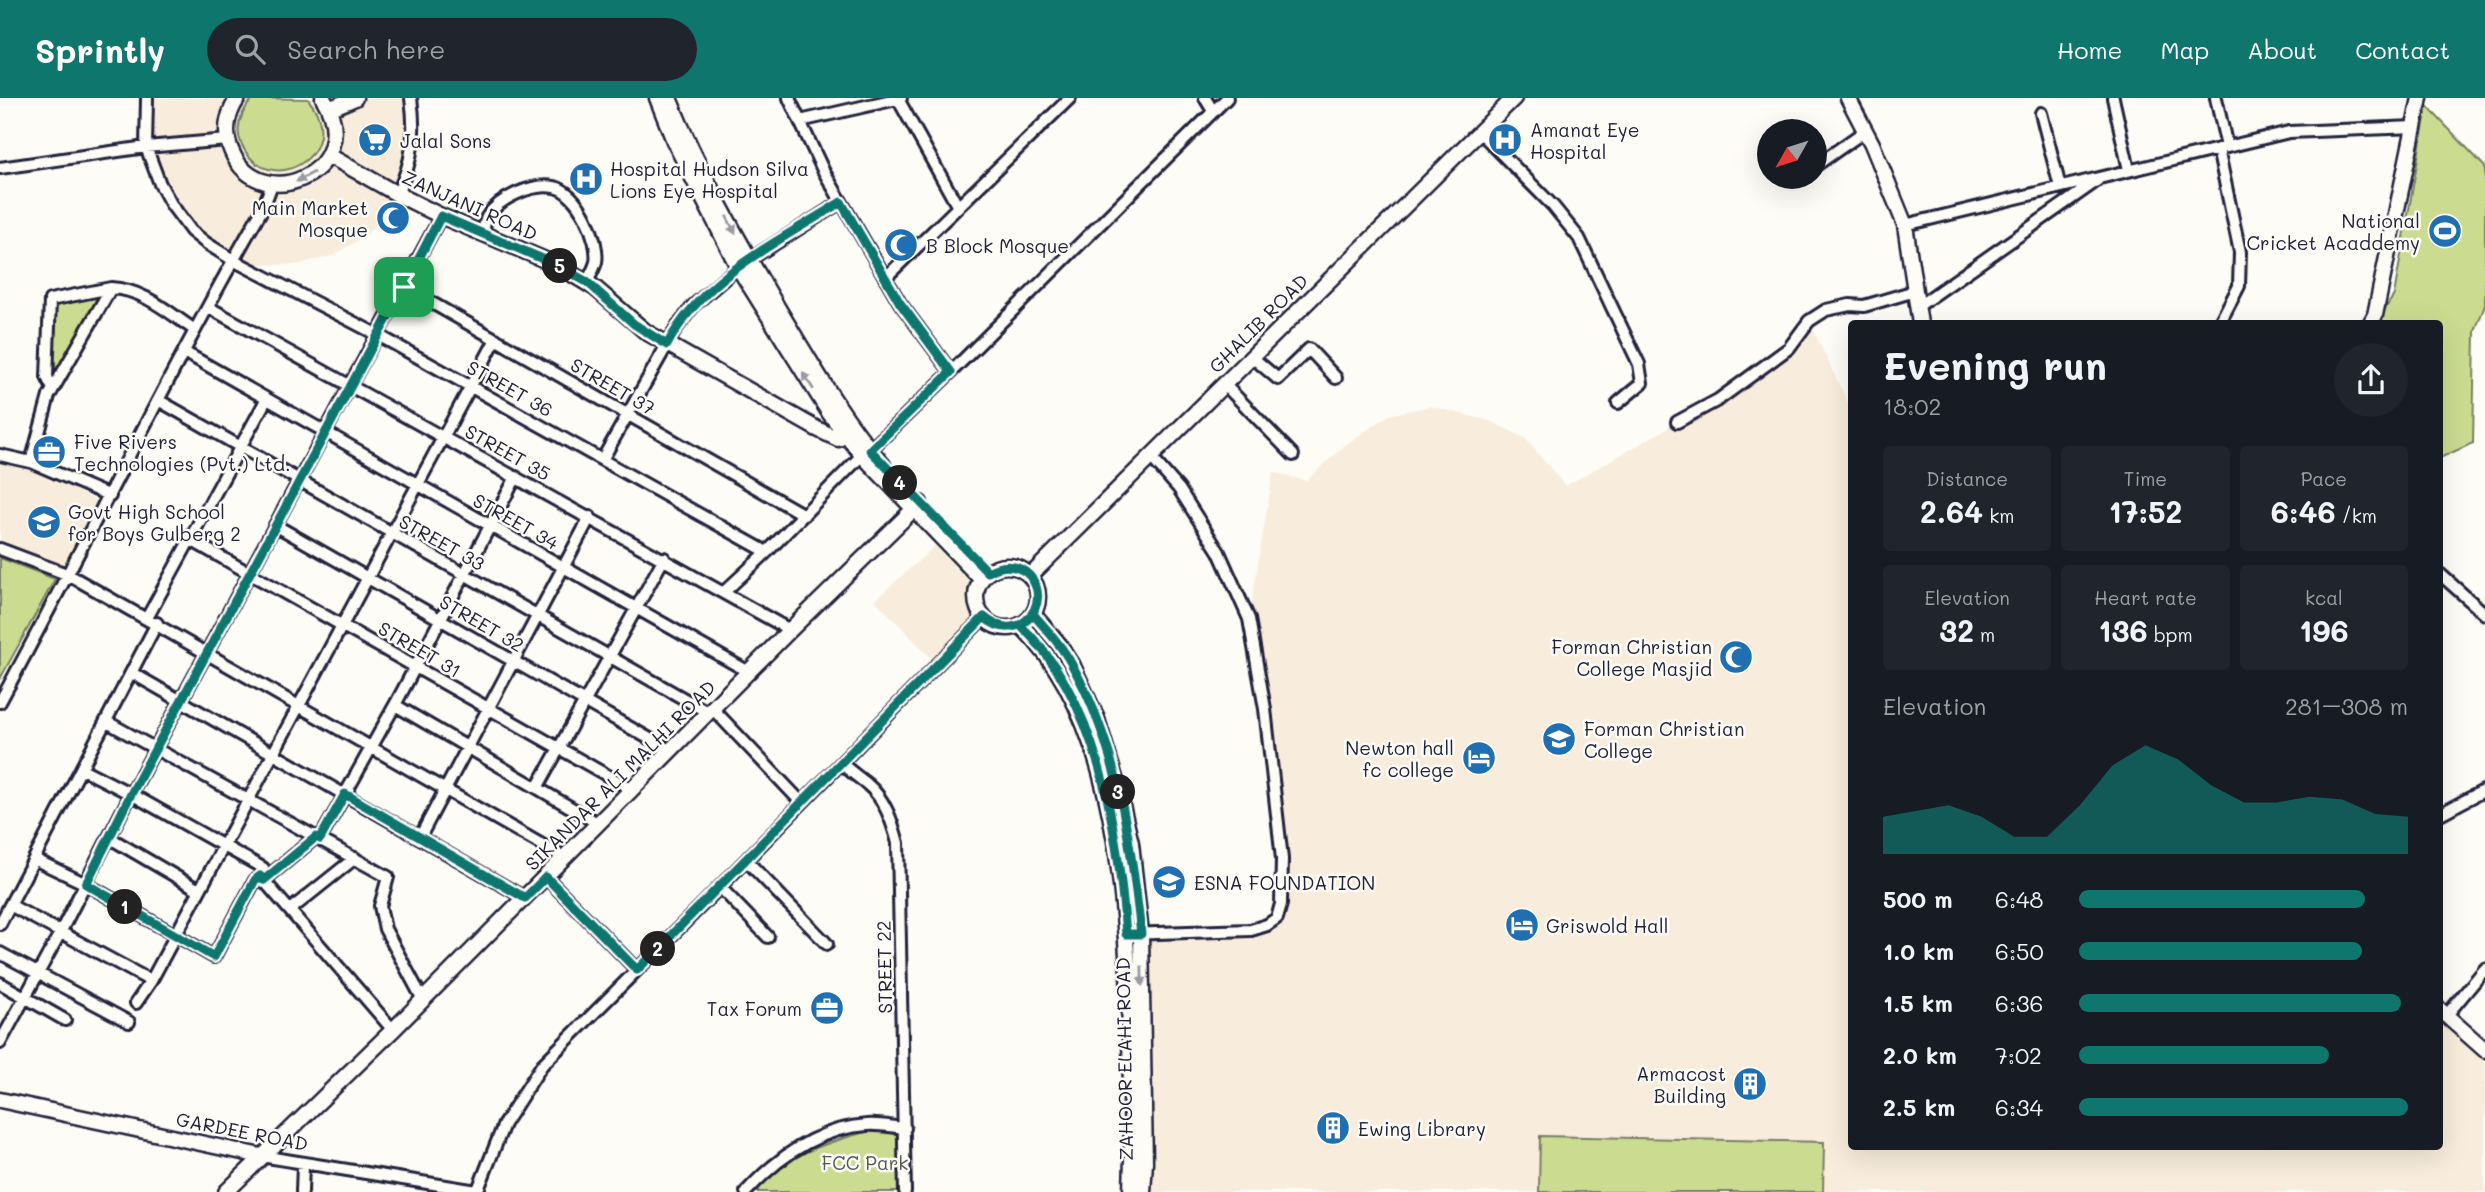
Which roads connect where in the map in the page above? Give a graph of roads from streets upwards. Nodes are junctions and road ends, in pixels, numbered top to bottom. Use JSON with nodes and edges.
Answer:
{"nodes":[{"id":1,"x":147,"y":98,"type":"edge"},
{"id":2,"x":238,"y":98,"type":"edge"},
{"id":3,"x":355,"y":98,"type":"edge"},
{"id":4,"x":411,"y":98,"type":"edge"},
{"id":5,"x":657,"y":98,"type":"edge"},
{"id":6,"x":669,"y":98,"type":"edge"},
{"id":7,"x":789,"y":98,"type":"edge"},
{"id":8,"x":900,"y":98,"type":"edge"},
{"id":9,"x":1070,"y":98,"type":"edge"},
{"id":10,"x":1205,"y":98,"type":"edge"},
{"id":11,"x":1227,"y":98,"type":"edge"},
{"id":12,"x":1514,"y":98,"type":"edge"},
{"id":13,"x":1848,"y":98,"type":"edge"},
{"id":14,"x":2113,"y":98,"type":"edge"},
{"id":15,"x":2216,"y":98,"type":"edge"},
{"id":16,"x":2420,"y":98,"type":"edge"},
{"id":17,"x":326,"y":104,"type":"edge"},
{"id":18,"x":1213,"y":111,"type":"junction"},
{"id":19,"x":2041,"y":113,"type":"dead end"},
{"id":20,"x":800,"y":121,"type":"junction"},
{"id":21,"x":2415,"y":127,"type":"junction"},
{"id":22,"x":1866,"y":131,"type":"junction"},
{"id":23,"x":1480,"y":132,"type":"junction"},
{"id":24,"x":228,"y":140,"type":"junction"},
{"id":25,"x":146,"y":147,"type":"junction"},
{"id":26,"x":2222,"y":148,"type":"junction"},
{"id":27,"x":328,"y":155,"type":"junction"},
{"id":28,"x":1827,"y":158,"type":"edge"},
{"id":29,"x":0,"y":168,"type":"edge"},
{"id":30,"x":2129,"y":170,"type":"junction"},
{"id":31,"x":2104,"y":176,"type":"junction"},
{"id":32,"x":272,"y":184,"type":"junction"},
{"id":33,"x":2060,"y":187,"type":"junction"},
{"id":34,"x":397,"y":194,"type":"junction"},
{"id":35,"x":841,"y":202,"type":"junction"},
{"id":36,"x":958,"y":207,"type":"junction"},
{"id":37,"x":441,"y":216,"type":"junction"},
{"id":38,"x":1905,"y":225,"type":"junction"},
{"id":39,"x":483,"y":232,"type":"junction"},
{"id":40,"x":233,"y":260,"type":"junction"},
{"id":41,"x":744,"y":263,"type":"junction"},
{"id":42,"x":885,"y":278,"type":"junction"},
{"id":43,"x":587,"y":282,"type":"junction"},
{"id":44,"x":404,"y":287,"type":"junction"},
{"id":45,"x":111,"y":288,"type":"junction"},
{"id":46,"x":1915,"y":291,"type":"junction"},
{"id":47,"x":208,"y":307,"type":"junction"},
{"id":48,"x":1917,"y":307,"type":"junction"},
{"id":49,"x":1919,"y":320,"type":"edge"},
{"id":50,"x":2221,"y":320,"type":"edge"},
{"id":51,"x":2372,"y":320,"type":"edge"},
{"id":52,"x":195,"y":330,"type":"junction"},
{"id":53,"x":378,"y":335,"type":"junction"},
{"id":54,"x":496,"y":339,"type":"junction"},
{"id":55,"x":667,"y":345,"type":"junction"},
{"id":56,"x":184,"y":352,"type":"junction"},
{"id":57,"x":1252,"y":357,"type":"junction"},
{"id":58,"x":951,"y":372,"type":"junction"},
{"id":59,"x":1336,"y":378,"type":"dead end"},
{"id":60,"x":1224,"y":384,"type":"junction"},
{"id":61,"x":470,"y":386,"type":"junction"},
{"id":62,"x":350,"y":387,"type":"junction"},
{"id":63,"x":53,"y":389,"type":"junction"},
{"id":64,"x":158,"y":400,"type":"junction"},
{"id":65,"x":266,"y":400,"type":"junction"},
{"id":66,"x":1618,"y":402,"type":"dead end"},
{"id":67,"x":629,"y":415,"type":"junction"},
{"id":68,"x":1677,"y":422,"type":"dead end"},
{"id":69,"x":325,"y":433,"type":"junction"},
{"id":70,"x":846,"y":436,"type":"junction"},
{"id":71,"x":443,"y":437,"type":"junction"},
{"id":72,"x":239,"y":446,"type":"junction"},
{"id":73,"x":866,"y":453,"type":"junction"},
{"id":74,"x":1293,"y":454,"type":"dead end"},
{"id":75,"x":0,"y":455,"type":"edge"},
{"id":76,"x":1150,"y":456,"type":"junction"},
{"id":77,"x":602,"y":460,"type":"junction"},
{"id":78,"x":31,"y":462,"type":"junction"},
{"id":79,"x":516,"y":477,"type":"junction"},
{"id":80,"x":299,"y":481,"type":"junction"},
{"id":81,"x":417,"y":485,"type":"junction"},
{"id":82,"x":110,"y":496,"type":"junction"},
{"id":83,"x":916,"y":507,"type":"junction"},
{"id":84,"x":804,"y":515,"type":"junction"},
{"id":85,"x":590,"y":517,"type":"junction"},
{"id":86,"x":275,"y":525,"type":"junction"},
{"id":87,"x":490,"y":526,"type":"junction"},
{"id":88,"x":391,"y":534,"type":"junction"},
{"id":89,"x":189,"y":539,"type":"junction"},
{"id":90,"x":0,"y":549,"type":"edge"},
{"id":91,"x":767,"y":552,"type":"junction"},
{"id":92,"x":664,"y":558,"type":"junction"},
{"id":93,"x":564,"y":568,"type":"junction"},
{"id":94,"x":250,"y":572,"type":"junction"},
{"id":95,"x":69,"y":575,"type":"junction"},
{"id":96,"x":464,"y":575,"type":"junction"},
{"id":97,"x":984,"y":575,"type":"junction"},
{"id":98,"x":1030,"y":576,"type":"junction"},
{"id":99,"x":2443,"y":577,"type":"edge"},
{"id":100,"x":367,"y":578,"type":"junction"},
{"id":101,"x":724,"y":592,"type":"junction"},
{"id":102,"x":636,"y":609,"type":"junction"},
{"id":103,"x":1033,"y":614,"type":"junction"},
{"id":104,"x":2485,"y":614,"type":"edge"},
{"id":105,"x":538,"y":616,"type":"junction"},
{"id":106,"x":984,"y":617,"type":"junction"},
{"id":107,"x":152,"y":620,"type":"junction"},
{"id":108,"x":441,"y":620,"type":"junction"},
{"id":109,"x":342,"y":625,"type":"junction"},
{"id":110,"x":1020,"y":625,"type":"junction"},
{"id":111,"x":790,"y":630,"type":"junction"},
{"id":112,"x":207,"y":653,"type":"junction"},
{"id":113,"x":610,"y":657,"type":"junction"},
{"id":114,"x":514,"y":661,"type":"junction"},
{"id":115,"x":416,"y":666,"type":"junction"},
{"id":116,"x":749,"y":672,"type":"junction"},
{"id":117,"x":132,"y":673,"type":"junction"},
{"id":118,"x":182,"y":700,"type":"junction"},
{"id":119,"x":0,"y":702,"type":"edge"},
{"id":120,"x":585,"y":702,"type":"junction"},
{"id":121,"x":299,"y":705,"type":"junction"},
{"id":122,"x":395,"y":705,"type":"junction"},
{"id":123,"x":489,"y":708,"type":"junction"},
{"id":124,"x":711,"y":711,"type":"junction"},
{"id":125,"x":107,"y":722,"type":"junction"},
{"id":126,"x":372,"y":747,"type":"junction"},
{"id":127,"x":156,"y":748,"type":"junction"},
{"id":128,"x":468,"y":748,"type":"junction"},
{"id":129,"x":559,"y":748,"type":"junction"},
{"id":130,"x":671,"y":751,"type":"junction"},
{"id":131,"x":273,"y":753,"type":"junction"},
{"id":132,"x":841,"y":762,"type":"junction"},
{"id":133,"x":82,"y":769,"type":"junction"},
{"id":134,"x":537,"y":788,"type":"junction"},
{"id":135,"x":445,"y":789,"type":"junction"},
{"id":136,"x":634,"y":790,"type":"junction"},
{"id":137,"x":2485,"y":790,"type":"edge"},
{"id":138,"x":131,"y":794,"type":"junction"},
{"id":139,"x":345,"y":794,"type":"junction"},
{"id":140,"x":248,"y":799,"type":"junction"},
{"id":141,"x":802,"y":803,"type":"junction"},
{"id":142,"x":2443,"y":812,"type":"edge"},
{"id":143,"x":599,"y":824,"type":"junction"},
{"id":144,"x":420,"y":837,"type":"junction"},
{"id":145,"x":110,"y":838,"type":"junction"},
{"id":146,"x":318,"y":838,"type":"junction"},
{"id":147,"x":223,"y":846,"type":"junction"},
{"id":148,"x":355,"y":858,"type":"junction"},
{"id":149,"x":565,"y":858,"type":"junction"},
{"id":150,"x":34,"y":859,"type":"junction"},
{"id":151,"x":746,"y":860,"type":"junction"},
{"id":152,"x":546,"y":877,"type":"junction"},
{"id":153,"x":262,"y":878,"type":"junction"},
{"id":154,"x":86,"y":884,"type":"junction"},
{"id":155,"x":720,"y":887,"type":"junction"},
{"id":156,"x":199,"y":890,"type":"junction"},
{"id":157,"x":525,"y":898,"type":"junction"},
{"id":158,"x":10,"y":905,"type":"junction"},
{"id":159,"x":290,"y":910,"type":"junction"},
{"id":160,"x":0,"y":924,"type":"edge"},
{"id":161,"x":60,"y":933,"type":"junction"},
{"id":162,"x":1126,"y":934,"type":"junction"},
{"id":163,"x":1141,"y":934,"type":"junction"},
{"id":164,"x":175,"y":935,"type":"junction"},
{"id":165,"x":768,"y":937,"type":"dead end"},
{"id":166,"x":827,"y":944,"type":"dead end"},
{"id":167,"x":0,"y":953,"type":"edge"},
{"id":168,"x":2485,"y":969,"type":"edge"},
{"id":169,"x":637,"y":970,"type":"junction"},
{"id":170,"x":39,"y":974,"type":"junction"},
{"id":171,"x":150,"y":981,"type":"junction"},
{"id":172,"x":0,"y":983,"type":"edge"},
{"id":173,"x":24,"y":999,"type":"junction"},
{"id":174,"x":422,"y":1000,"type":"junction"},
{"id":175,"x":136,"y":1003,"type":"dead end"},
{"id":176,"x":2443,"y":1013,"type":"edge"},
{"id":177,"x":65,"y":1020,"type":"dead end"},
{"id":178,"x":129,"y":1022,"type":"dead end"},
{"id":179,"x":393,"y":1030,"type":"junction"},
{"id":180,"x":0,"y":1043,"type":"edge"},
{"id":181,"x":2485,"y":1050,"type":"edge"},
{"id":182,"x":0,"y":1100,"type":"edge"},
{"id":183,"x":905,"y":1128,"type":"junction"},
{"id":184,"x":261,"y":1156,"type":"junction"},
{"id":185,"x":303,"y":1164,"type":"junction"},
{"id":186,"x":226,"y":1192,"type":"edge"},
{"id":187,"x":302,"y":1192,"type":"edge"},
{"id":188,"x":477,"y":1192,"type":"edge"},
{"id":189,"x":746,"y":1192,"type":"edge"},
{"id":190,"x":905,"y":1192,"type":"edge"},
{"id":191,"x":1131,"y":1192,"type":"edge"},
{"id":192,"x":1143,"y":1192,"type":"edge"}],
"edges":[{"from":1,"to":25,"type":"street"},
{"from":2,"to":24,"type":"street"},
{"from":3,"to":17,"type":"street"},
{"from":4,"to":34,"type":"street"},
{"from":5,"to":41,"type":"street"},
{"from":6,"to":41,"type":"street","one_way":true},
{"from":7,"to":20,"type":"street"},
{"from":8,"to":20,"type":"street"},
{"from":8,"to":36,"type":"street"},
{"from":9,"to":36,"type":"street"},
{"from":10,"to":18,"type":"street"},
{"from":11,"to":18,"type":"street"},
{"from":12,"to":23,"type":"street","name":"GHALIB ROAD"},
{"from":13,"to":22,"type":"street"},
{"from":14,"to":30,"type":"street"},
{"from":15,"to":26,"type":"street"},
{"from":16,"to":21,"type":"street"},
{"from":17,"to":27,"type":"street"},
{"from":18,"to":58,"type":"street"},
{"from":19,"to":33,"type":"street"},
{"from":20,"to":35,"type":"street"},
{"from":21,"to":26,"type":"street"},
{"from":21,"to":51,"type":"street"},
{"from":22,"to":28,"type":"street"},
{"from":22,"to":38,"type":"street"},
{"from":23,"to":57,"type":"street","name":"GHALIB ROAD"},
{"from":23,"to":66,"type":"street"},
{"from":24,"to":25,"type":"street"},
{"from":24,"to":32,"type":"street"},
{"from":25,"to":29,"type":"street"},
{"from":25,"to":40,"type":"street","name":"STREET 36"},
{"from":26,"to":30,"type":"street"},
{"from":26,"to":50,"type":"street"},
{"from":27,"to":32,"type":"street","one_way":true},
{"from":27,"to":34,"type":"street","name":"ZANJANI ROAD"},
{"from":30,"to":31,"type":"street"},
{"from":31,"to":33,"type":"street"},
{"from":31,"to":48,"type":"street"},
{"from":32,"to":40,"type":"street"},
{"from":33,"to":38,"type":"street"},
{"from":34,"to":37,"type":"street","name":"ZANJANI ROAD"},
{"from":35,"to":41,"type":"street"},
{"from":35,"to":42,"type":"street"},
{"from":36,"to":42,"type":"street"},
{"from":37,"to":39,"type":"street","name":"ZANJANI ROAD"},
{"from":37,"to":44,"type":"street"},
{"from":38,"to":46,"type":"street"},
{"from":39,"to":43,"type":"street","name":"ZANJANI ROAD"},
{"from":39,"to":43,"type":"street"},
{"from":40,"to":47,"type":"street"},
{"from":40,"to":53,"type":"street","name":"STREET 36"},
{"from":41,"to":55,"type":"street"},
{"from":70,"to":41,"type":"street","one_way":true},
{"from":41,"to":73,"type":"street"},
{"from":42,"to":58,"type":"street"},
{"from":43,"to":55,"type":"street","name":"ZANJANI ROAD"},
{"from":44,"to":53,"type":"street"},
{"from":44,"to":54,"type":"street","name":"STREET 37"},
{"from":45,"to":52,"type":"street"},
{"from":45,"to":63,"type":"street"},
{"from":45,"to":63,"type":"street"},
{"from":46,"to":48,"type":"street"},
{"from":46,"to":68,"type":"street"},
{"from":47,"to":52,"type":"street"},
{"from":47,"to":62,"type":"street","name":"STREET 35"},
{"from":48,"to":49,"type":"street"},
{"from":52,"to":56,"type":"street"},
{"from":53,"to":61,"type":"street","name":"STREET 36"},
{"from":53,"to":62,"type":"street"},
{"from":54,"to":61,"type":"street"},
{"from":54,"to":67,"type":"street","name":"STREET 37"},
{"from":55,"to":67,"type":"street"},
{"from":55,"to":70,"type":"street","name":"ZANJANI ROAD"},
{"from":56,"to":64,"type":"street"},
{"from":56,"to":65,"type":"street","name":"STREET 34"},
{"from":57,"to":59,"type":"street"},
{"from":57,"to":60,"type":"street","name":"GHALIB ROAD"},
{"from":58,"to":73,"type":"street"},
{"from":60,"to":74,"type":"street"},
{"from":60,"to":76,"type":"street","name":"GHALIB ROAD"},
{"from":61,"to":71,"type":"street"},
{"from":61,"to":77,"type":"street","name":"STREET 36"},
{"from":62,"to":69,"type":"street"},
{"from":62,"to":71,"type":"street","name":"STREET 35"},
{"from":63,"to":78,"type":"street"},
{"from":64,"to":72,"type":"street","name":"STREET 33"},
{"from":64,"to":82,"type":"street"},
{"from":65,"to":69,"type":"street","name":"STREET 34"},
{"from":65,"to":72,"type":"street"},
{"from":67,"to":77,"type":"street"},
{"from":67,"to":84,"type":"street","name":"STREET 37"},
{"from":69,"to":80,"type":"street"},
{"from":69,"to":81,"type":"street","name":"STREET 34"},
{"from":70,"to":73,"type":"street"},
{"from":71,"to":79,"type":"street","name":"STREET 35"},
{"from":71,"to":81,"type":"street"},
{"from":72,"to":80,"type":"street","name":"STREET 33"},
{"from":72,"to":89,"type":"street"},
{"from":73,"to":83,"type":"street"},
{"from":73,"to":84,"type":"street"},
{"from":75,"to":78,"type":"street"},
{"from":76,"to":98,"type":"street","name":"GHALIB ROAD"},
{"from":76,"to":163,"type":"street"},
{"from":77,"to":91,"type":"street","name":"STREET 36"},
{"from":78,"to":82,"type":"street"},
{"from":79,"to":85,"type":"street","name":"STREET 35"},
{"from":79,"to":87,"type":"street"},
{"from":80,"to":86,"type":"street"},
{"from":80,"to":88,"type":"street","name":"STREET 33"},
{"from":81,"to":87,"type":"street","name":"STREET 34"},
{"from":81,"to":88,"type":"street"},
{"from":82,"to":95,"type":"street"},
{"from":83,"to":97,"type":"street"},
{"from":83,"to":111,"type":"street","name":"SIKANDAR ALI MALHI ROAD"},
{"from":84,"to":91,"type":"street"},
{"from":85,"to":92,"type":"street","name":"STREET 35"},
{"from":85,"to":93,"type":"street"},
{"from":86,"to":94,"type":"street"},
{"from":86,"to":100,"type":"street","name":"STREET 32"},
{"from":87,"to":93,"type":"street","name":"STREET 34"},
{"from":87,"to":96,"type":"street"},
{"from":88,"to":96,"type":"street","name":"STREET 33"},
{"from":88,"to":100,"type":"street"},
{"from":89,"to":94,"type":"street","name":"STREET 31"},
{"from":89,"to":107,"type":"street"},
{"from":90,"to":95,"type":"street"},
{"from":91,"to":101,"type":"street"},
{"from":92,"to":101,"type":"street","name":"STREET 35"},
{"from":92,"to":102,"type":"street"},
{"from":93,"to":102,"type":"street","name":"STREET 34"},
{"from":93,"to":105,"type":"street"},
{"from":94,"to":109,"type":"street","name":"STREET 31"},
{"from":94,"to":112,"type":"street"},
{"from":95,"to":107,"type":"street"},
{"from":95,"to":119,"type":"street"},
{"from":96,"to":105,"type":"street","name":"STREET 33"},
{"from":96,"to":108,"type":"street"},
{"from":97,"to":98,"type":"street"},
{"from":97,"to":106,"type":"street"},
{"from":98,"to":103,"type":"street"},
{"from":99,"to":104,"type":"street"},
{"from":100,"to":108,"type":"street","name":"STREET 32"},
{"from":100,"to":109,"type":"street"},
{"from":101,"to":111,"type":"street","name":"STREET 35"},
{"from":102,"to":113,"type":"street"},
{"from":102,"to":116,"type":"street","name":"STREET 34"},
{"from":103,"to":110,"type":"street"},
{"from":103,"to":163,"type":"street","name":"ZAHOOR ELAHI ROAD"},
{"from":105,"to":113,"type":"street","name":"STREET 33"},
{"from":105,"to":114,"type":"street"},
{"from":106,"to":110,"type":"street"},
{"from":106,"to":132,"type":"street"},
{"from":107,"to":112,"type":"street"},
{"from":107,"to":117,"type":"street"},
{"from":108,"to":114,"type":"street","name":"STREET 32"},
{"from":108,"to":115,"type":"street"},
{"from":109,"to":115,"type":"street","name":"STREET 31"},
{"from":109,"to":121,"type":"street"},
{"from":110,"to":162,"type":"street","name":"ZAHOOR ELAHI ROAD"},
{"from":111,"to":116,"type":"street","name":"SIKANDAR ALI MALHI ROAD"},
{"from":112,"to":118,"type":"street"},
{"from":112,"to":121,"type":"street"},
{"from":113,"to":120,"type":"street"},
{"from":113,"to":124,"type":"street","name":"STREET 33"},
{"from":114,"to":120,"type":"street","name":"STREET 32"},
{"from":114,"to":123,"type":"street"},
{"from":115,"to":122,"type":"street"},
{"from":115,"to":123,"type":"street","name":"STREET 31"},
{"from":116,"to":124,"type":"street","name":"SIKANDAR ALI MALHI ROAD"},
{"from":117,"to":118,"type":"street"},
{"from":117,"to":125,"type":"street"},
{"from":118,"to":127,"type":"street"},
{"from":118,"to":131,"type":"street"},
{"from":120,"to":129,"type":"street"},
{"from":120,"to":130,"type":"street","name":"STREET 32"},
{"from":121,"to":126,"type":"street"},
{"from":121,"to":131,"type":"street"},
{"from":122,"to":126,"type":"street"},
{"from":122,"to":128,"type":"street"},
{"from":123,"to":128,"type":"street"},
{"from":123,"to":129,"type":"street","name":"STREET 31"},
{"from":124,"to":130,"type":"street","name":"SIKANDAR ALI MALHI ROAD"},
{"from":124,"to":141,"type":"street","name":"STREET 33"},
{"from":125,"to":127,"type":"street"},
{"from":125,"to":133,"type":"street"},
{"from":126,"to":135,"type":"street"},
{"from":126,"to":139,"type":"street"},
{"from":127,"to":138,"type":"street"},
{"from":127,"to":140,"type":"street"},
{"from":128,"to":134,"type":"street"},
{"from":128,"to":135,"type":"street"},
{"from":129,"to":134,"type":"street"},
{"from":129,"to":136,"type":"street","name":"STREET 31"},
{"from":130,"to":136,"type":"street","name":"SIKANDAR ALI MALHI ROAD"},
{"from":131,"to":139,"type":"street"},
{"from":131,"to":140,"type":"street"},
{"from":132,"to":141,"type":"street"},
{"from":132,"to":183,"type":"street","name":"STREET 22"},
{"from":133,"to":138,"type":"street"},
{"from":133,"to":150,"type":"street"},
{"from":134,"to":143,"type":"street"},
{"from":135,"to":144,"type":"street"},
{"from":135,"to":149,"type":"street"},
{"from":136,"to":143,"type":"street","name":"SIKANDAR ALI MALHI ROAD"},
{"from":137,"to":142,"type":"street"},
{"from":138,"to":145,"type":"street"},
{"from":138,"to":147,"type":"street"},
{"from":139,"to":144,"type":"street"},
{"from":139,"to":146,"type":"street"},
{"from":140,"to":146,"type":"street"},
{"from":140,"to":147,"type":"street"},
{"from":141,"to":151,"type":"street"},
{"from":143,"to":149,"type":"street","name":"SIKANDAR ALI MALHI ROAD"},
{"from":144,"to":157,"type":"street"},
{"from":145,"to":154,"type":"street"},
{"from":145,"to":156,"type":"street"},
{"from":146,"to":148,"type":"street"},
{"from":146,"to":153,"type":"street"},
{"from":147,"to":153,"type":"street"},
{"from":147,"to":156,"type":"street"},
{"from":148,"to":159,"type":"street"},
{"from":148,"to":174,"type":"street"},
{"from":149,"to":152,"type":"street","name":"SIKANDAR ALI MALHI ROAD"},
{"from":150,"to":154,"type":"street"},
{"from":150,"to":158,"type":"street"},
{"from":151,"to":155,"type":"street"},
{"from":151,"to":166,"type":"street"},
{"from":152,"to":157,"type":"street","name":"SIKANDAR ALI MALHI ROAD"},
{"from":152,"to":169,"type":"street"},
{"from":153,"to":159,"type":"street"},
{"from":153,"to":164,"type":"street"},
{"from":154,"to":161,"type":"street"},
{"from":154,"to":164,"type":"street"},
{"from":155,"to":165,"type":"street"},
{"from":155,"to":169,"type":"street"},
{"from":156,"to":164,"type":"street"},
{"from":157,"to":174,"type":"street","name":"SIKANDAR ALI MALHI ROAD"},
{"from":158,"to":160,"type":"street"},
{"from":158,"to":161,"type":"street"},
{"from":159,"to":179,"type":"street"},
{"from":161,"to":170,"type":"street"},
{"from":161,"to":171,"type":"street"},
{"from":162,"to":163,"type":"street"},
{"from":162,"to":191,"type":"street","name":"ZAHOOR ELAHI ROAD"},
{"from":163,"to":192,"type":"street","name":"ZAHOOR ELAHI ROAD","one_way":true},
{"from":164,"to":171,"type":"street"},
{"from":167,"to":170,"type":"street"},
{"from":168,"to":176,"type":"street"},
{"from":169,"to":188,"type":"street"},
{"from":170,"to":173,"type":"street"},
{"from":170,"to":178,"type":"street"},
{"from":171,"to":175,"type":"street"},
{"from":172,"to":173,"type":"street"},
{"from":173,"to":177,"type":"street"},
{"from":173,"to":180,"type":"street"},
{"from":174,"to":179,"type":"street","name":"SIKANDAR ALI MALHI ROAD"},
{"from":176,"to":181,"type":"street"},
{"from":179,"to":184,"type":"street","name":"SIKANDAR ALI MALHI ROAD"},
{"from":182,"to":184,"type":"street","name":"GARDEE ROAD"},
{"from":183,"to":189,"type":"street"},
{"from":183,"to":190,"type":"street","name":"STREET 22"},
{"from":184,"to":185,"type":"street","name":"GARDEE ROAD"},
{"from":184,"to":186,"type":"street","name":"SIKANDAR ALI MALHI ROAD"},
{"from":185,"to":187,"type":"street"},
{"from":185,"to":188,"type":"street","name":"GARDEE ROAD"}]}
